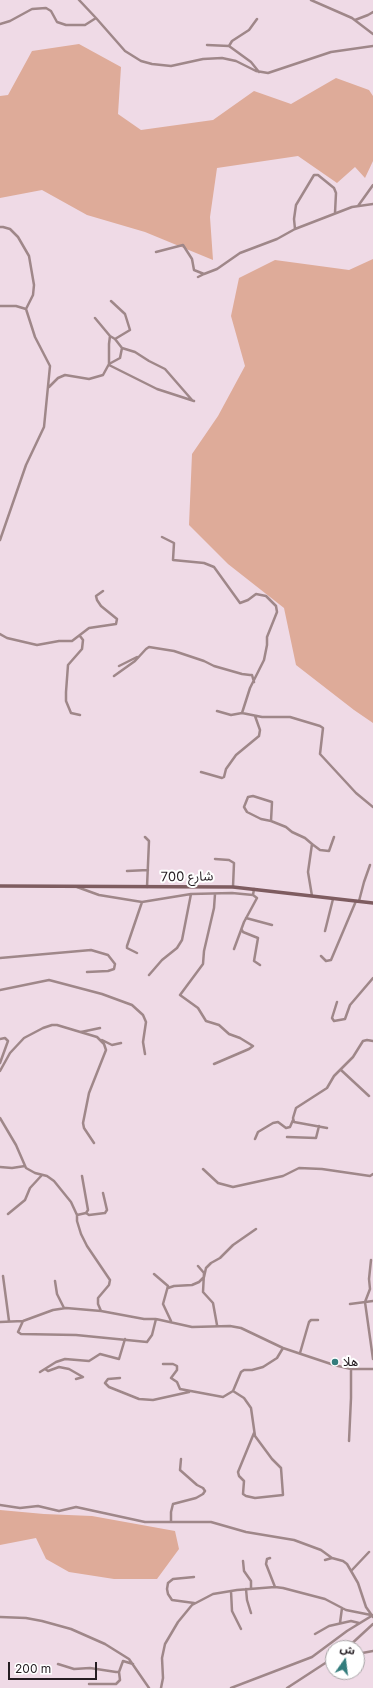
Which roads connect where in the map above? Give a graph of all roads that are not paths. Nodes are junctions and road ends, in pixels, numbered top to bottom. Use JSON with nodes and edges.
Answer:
{"nodes":[{"id":1,"x":79,"y":0,"type":"edge"},
{"id":2,"x":311,"y":0,"type":"edge"},
{"id":3,"x":373,"y":12,"type":"edge"},
{"id":4,"x":96,"y":18,"type":"junction"},
{"id":5,"x":257,"y":19,"type":"dead end"},
{"id":6,"x":355,"y":20,"type":"junction"},
{"id":7,"x":0,"y":24,"type":"edge"},
{"id":8,"x":373,"y":34,"type":"edge"},
{"id":9,"x":207,"y":45,"type":"dead end"},
{"id":10,"x":229,"y":46,"type":"junction"},
{"id":11,"x":373,"y":46,"type":"edge"},
{"id":12,"x":259,"y":72,"type":"junction"},
{"id":13,"x":373,"y":184,"type":"edge"},
{"id":14,"x":373,"y":204,"type":"edge"},
{"id":15,"x":357,"y":206,"type":"junction"},
{"id":16,"x":335,"y":213,"type":"junction"},
{"id":17,"x":0,"y":227,"type":"edge"},
{"id":18,"x":295,"y":228,"type":"junction"},
{"id":19,"x":156,"y":252,"type":"dead end"},
{"id":20,"x":204,"y":274,"type":"junction"},
{"id":21,"x":198,"y":277,"type":"dead end"},
{"id":22,"x":111,"y":301,"type":"dead end"},
{"id":23,"x":0,"y":306,"type":"edge"},
{"id":24,"x":26,"y":309,"type":"junction"},
{"id":25,"x":95,"y":318,"type":"dead end"},
{"id":26,"x":110,"y":336,"type":"junction"},
{"id":27,"x":115,"y":339,"type":"junction"},
{"id":28,"x":122,"y":348,"type":"junction"},
{"id":29,"x":109,"y":364,"type":"junction"},
{"id":30,"x":48,"y":388,"type":"junction"},
{"id":31,"x":162,"y":537,"type":"dead end"},
{"id":32,"x":0,"y":540,"type":"edge"},
{"id":33,"x":103,"y":591,"type":"dead end"},
{"id":34,"x":0,"y":634,"type":"edge"},
{"id":35,"x":80,"y":636,"type":"junction"},
{"id":36,"x":137,"y":657,"type":"junction"},
{"id":37,"x":118,"y":666,"type":"dead end"},
{"id":38,"x":114,"y":676,"type":"dead end"},
{"id":39,"x":254,"y":682,"type":"junction"},
{"id":40,"x":217,"y":711,"type":"dead end"},
{"id":41,"x":242,"y":713,"type":"junction"},
{"id":42,"x":80,"y":715,"type":"dead end"},
{"id":43,"x":255,"y":716,"type":"junction"},
{"id":44,"x":201,"y":772,"type":"dead end"},
{"id":45,"x":373,"y":807,"type":"edge"},
{"id":46,"x":271,"y":821,"type":"junction"},
{"id":47,"x":145,"y":837,"type":"dead end"},
{"id":48,"x":334,"y":837,"type":"dead end"},
{"id":49,"x":312,"y":844,"type":"junction"},
{"id":50,"x":215,"y":859,"type":"dead end"},
{"id":51,"x":370,"y":866,"type":"dead end"},
{"id":52,"x":148,"y":870,"type":"junction"},
{"id":53,"x":127,"y":871,"type":"dead end"},
{"id":54,"x":0,"y":886,"type":"edge"},
{"id":55,"x":75,"y":886,"type":"junction"},
{"id":56,"x":233,"y":887,"type":"junction"},
{"id":57,"x":147,"y":888,"type":"junction"},
{"id":58,"x":254,"y":888,"type":"junction"},
{"id":59,"x":191,"y":894,"type":"junction"},
{"id":60,"x":215,"y":894,"type":"junction"},
{"id":61,"x":253,"y":895,"type":"junction"},
{"id":62,"x":312,"y":897,"type":"junction"},
{"id":63,"x":333,"y":899,"type":"junction"},
{"id":64,"x":142,"y":902,"type":"junction"},
{"id":65,"x":358,"y":902,"type":"junction"},
{"id":66,"x":373,"y":903,"type":"edge"},
{"id":67,"x":246,"y":918,"type":"junction"},
{"id":68,"x":272,"y":925,"type":"dead end"},
{"id":69,"x":241,"y":930,"type":"junction"},
{"id":70,"x":325,"y":931,"type":"dead end"},
{"id":71,"x":234,"y":949,"type":"dead end"},
{"id":72,"x":137,"y":954,"type":"dead end"},
{"id":73,"x":321,"y":956,"type":"dead end"},
{"id":74,"x":0,"y":958,"type":"edge"},
{"id":75,"x":260,"y":964,"type":"dead end"},
{"id":76,"x":87,"y":972,"type":"dead end"},
{"id":77,"x":149,"y":975,"type":"dead end"},
{"id":78,"x":373,"y":978,"type":"edge"},
{"id":79,"x":0,"y":990,"type":"edge"},
{"id":80,"x":338,"y":1002,"type":"dead end"},
{"id":81,"x":100,"y":1028,"type":"dead end"},
{"id":82,"x":80,"y":1032,"type":"junction"},
{"id":83,"x":0,"y":1039,"type":"edge"},
{"id":84,"x":99,"y":1039,"type":"junction"},
{"id":85,"x":373,"y":1041,"type":"edge"},
{"id":86,"x":121,"y":1043,"type":"dead end"},
{"id":87,"x":145,"y":1054,"type":"dead end"},
{"id":88,"x":0,"y":1063,"type":"edge"},
{"id":89,"x":214,"y":1064,"type":"dead end"},
{"id":90,"x":341,"y":1070,"type":"junction"},
{"id":91,"x":0,"y":1071,"type":"edge"},
{"id":92,"x":368,"y":1096,"type":"dead end"},
{"id":93,"x":0,"y":1118,"type":"edge"},
{"id":94,"x":293,"y":1120,"type":"junction"},
{"id":95,"x":319,"y":1126,"type":"junction"},
{"id":96,"x":326,"y":1128,"type":"dead end"},
{"id":97,"x":287,"y":1137,"type":"dead end"},
{"id":98,"x":255,"y":1139,"type":"dead end"},
{"id":99,"x":94,"y":1143,"type":"dead end"},
{"id":100,"x":25,"y":1166,"type":"junction"},
{"id":101,"x":0,"y":1167,"type":"edge"},
{"id":102,"x":203,"y":1169,"type":"dead end"},
{"id":103,"x":373,"y":1174,"type":"edge"},
{"id":104,"x":42,"y":1175,"type":"junction"},
{"id":105,"x":82,"y":1176,"type":"dead end"},
{"id":106,"x":103,"y":1193,"type":"dead end"},
{"id":107,"x":86,"y":1213,"type":"junction"},
{"id":108,"x":8,"y":1214,"type":"dead end"},
{"id":109,"x":77,"y":1215,"type":"junction"},
{"id":110,"x":256,"y":1229,"type":"dead end"},
{"id":111,"x":371,"y":1260,"type":"dead end"},
{"id":112,"x":198,"y":1266,"type":"dead end"},
{"id":113,"x":154,"y":1274,"type":"dead end"},
{"id":114,"x":3,"y":1276,"type":"dead end"},
{"id":115,"x":204,"y":1277,"type":"junction"},
{"id":116,"x":55,"y":1281,"type":"dead end"},
{"id":117,"x":168,"y":1288,"type":"junction"},
{"id":118,"x":373,"y":1301,"type":"edge"},
{"id":119,"x":365,"y":1302,"type":"junction"},
{"id":120,"x":350,"y":1304,"type":"dead end"},
{"id":121,"x":64,"y":1308,"type":"junction"},
{"id":122,"x":102,"y":1311,"type":"junction"},
{"id":123,"x":156,"y":1319,"type":"junction"},
{"id":124,"x":318,"y":1320,"type":"dead end"},
{"id":125,"x":9,"y":1321,"type":"junction"},
{"id":126,"x":23,"y":1321,"type":"junction"},
{"id":127,"x":0,"y":1322,"type":"edge"},
{"id":128,"x":171,"y":1322,"type":"junction"},
{"id":129,"x":217,"y":1325,"type":"junction"},
{"id":130,"x":125,"y":1339,"type":"junction"},
{"id":131,"x":283,"y":1348,"type":"junction"},
{"id":132,"x":300,"y":1354,"type":"junction"},
{"id":133,"x":373,"y":1359,"type":"edge"},
{"id":134,"x":163,"y":1364,"type":"dead end"},
{"id":135,"x":45,"y":1369,"type":"junction"},
{"id":136,"x":351,"y":1369,"type":"junction"},
{"id":137,"x":373,"y":1369,"type":"edge"},
{"id":138,"x":40,"y":1372,"type":"dead end"},
{"id":139,"x":120,"y":1378,"type":"dead end"},
{"id":140,"x":76,"y":1379,"type":"dead end"},
{"id":141,"x":190,"y":1391,"type":"junction"},
{"id":142,"x":233,"y":1391,"type":"junction"},
{"id":143,"x":254,"y":1433,"type":"junction"},
{"id":144,"x":349,"y":1441,"type":"dead end"},
{"id":145,"x":181,"y":1459,"type":"dead end"},
{"id":146,"x":0,"y":1505,"type":"edge"},
{"id":147,"x":171,"y":1521,"type":"junction"},
{"id":148,"x":369,"y":1552,"type":"dead end"},
{"id":149,"x":270,"y":1558,"type":"dead end"},
{"id":150,"x":332,"y":1558,"type":"junction"},
{"id":151,"x":325,"y":1560,"type":"dead end"},
{"id":152,"x":243,"y":1561,"type":"dead end"},
{"id":153,"x":352,"y":1570,"type":"junction"},
{"id":154,"x":194,"y":1577,"type":"dead end"},
{"id":155,"x":275,"y":1587,"type":"junction"},
{"id":156,"x":246,"y":1589,"type":"junction"},
{"id":157,"x":251,"y":1589,"type":"junction"},
{"id":158,"x":231,"y":1590,"type":"junction"},
{"id":159,"x":194,"y":1603,"type":"junction"},
{"id":160,"x":342,"y":1608,"type":"junction"},
{"id":161,"x":251,"y":1613,"type":"dead end"},
{"id":162,"x":372,"y":1616,"type":"edge"},
{"id":163,"x":0,"y":1617,"type":"edge"},
{"id":164,"x":340,"y":1623,"type":"junction"},
{"id":165,"x":359,"y":1623,"type":"junction"},
{"id":166,"x":373,"y":1624,"type":"edge"},
{"id":167,"x":241,"y":1629,"type":"dead end"},
{"id":168,"x":315,"y":1634,"type":"dead end"},
{"id":169,"x":356,"y":1640,"type":"edge"},
{"id":170,"x":325,"y":1663,"type":"edge"},
{"id":171,"x":58,"y":1664,"type":"dead end"},
{"id":172,"x":134,"y":1665,"type":"junction"},
{"id":173,"x":119,"y":1672,"type":"junction"},
{"id":174,"x":89,"y":1684,"type":"dead end"},
{"id":175,"x":240,"y":1684,"type":"junction"},
{"id":176,"x":148,"y":1688,"type":"edge"},
{"id":177,"x":161,"y":1688,"type":"edge"},
{"id":178,"x":230,"y":1688,"type":"edge"},
{"id":179,"x":241,"y":1688,"type":"edge"},
{"id":180,"x":287,"y":1688,"type":"edge"}],
"edges":[{"from":1,"to":4,"type":"street"},
{"from":2,"to":6,"type":"street"},
{"from":3,"to":6,"type":"street"},
{"from":4,"to":7,"type":"street"},
{"from":4,"to":12,"type":"street"},
{"from":5,"to":10,"type":"street"},
{"from":6,"to":8,"type":"street"},
{"from":9,"to":10,"type":"street"},
{"from":10,"to":12,"type":"street"},
{"from":11,"to":12,"type":"street"},
{"from":13,"to":15,"type":"street"},
{"from":14,"to":15,"type":"street"},
{"from":15,"to":16,"type":"street"},
{"from":16,"to":18,"type":"street"},
{"from":16,"to":18,"type":"street"},
{"from":17,"to":24,"type":"street"},
{"from":18,"to":20,"type":"street"},
{"from":19,"to":20,"type":"street"},
{"from":20,"to":21,"type":"street"},
{"from":22,"to":27,"type":"street"},
{"from":23,"to":24,"type":"street"},
{"from":24,"to":30,"type":"street"},
{"from":25,"to":26,"type":"street"},
{"from":26,"to":27,"type":"street"},
{"from":26,"to":29,"type":"street"},
{"from":27,"to":28,"type":"street"},
{"from":28,"to":29,"type":"street"},
{"from":28,"to":29,"type":"street"},
{"from":29,"to":30,"type":"street"},
{"from":30,"to":32,"type":"street"},
{"from":31,"to":39,"type":"street"},
{"from":33,"to":35,"type":"street"},
{"from":34,"to":35,"type":"street"},
{"from":35,"to":42,"type":"street"},
{"from":36,"to":37,"type":"street"},
{"from":36,"to":38,"type":"street"},
{"from":36,"to":39,"type":"street"},
{"from":39,"to":41,"type":"street"},
{"from":40,"to":41,"type":"street"},
{"from":41,"to":43,"type":"street"},
{"from":43,"to":44,"type":"street"},
{"from":43,"to":45,"type":"street"},
{"from":46,"to":46,"type":"street"},
{"from":46,"to":49,"type":"street"},
{"from":47,"to":52,"type":"street"},
{"from":48,"to":49,"type":"street"},
{"from":49,"to":62,"type":"street"},
{"from":50,"to":56,"type":"street"},
{"from":51,"to":65,"type":"street"},
{"from":52,"to":53,"type":"street"},
{"from":52,"to":57,"type":"street"},
{"from":54,"to":55,"type":"main road","name":"شارع 700"},
{"from":55,"to":57,"type":"main road","name":"شارع 700"},
{"from":55,"to":64,"type":"street"},
{"from":56,"to":57,"type":"main road","name":"شارع 700"},
{"from":56,"to":58,"type":"main road","name":"شارع 700"},
{"from":58,"to":61,"type":"street"},
{"from":58,"to":62,"type":"main road","name":"شارع 700"},
{"from":59,"to":60,"type":"street"},
{"from":59,"to":64,"type":"street"},
{"from":59,"to":77,"type":"street"},
{"from":60,"to":61,"type":"street"},
{"from":60,"to":89,"type":"street"},
{"from":61,"to":67,"type":"street"},
{"from":62,"to":63,"type":"main road","name":"شارع 700"},
{"from":63,"to":65,"type":"main road","name":"شارع 700"},
{"from":63,"to":70,"type":"street"},
{"from":64,"to":72,"type":"street"},
{"from":65,"to":66,"type":"main road","name":"شارع 700"},
{"from":65,"to":73,"type":"street"},
{"from":67,"to":68,"type":"street"},
{"from":67,"to":69,"type":"street"},
{"from":69,"to":71,"type":"street"},
{"from":69,"to":75,"type":"street"},
{"from":74,"to":76,"type":"street"},
{"from":78,"to":80,"type":"street"},
{"from":79,"to":87,"type":"street"},
{"from":81,"to":82,"type":"street"},
{"from":82,"to":84,"type":"street"},
{"from":82,"to":91,"type":"street"},
{"from":83,"to":88,"type":"street"},
{"from":84,"to":86,"type":"street"},
{"from":84,"to":99,"type":"street"},
{"from":85,"to":90,"type":"street"},
{"from":90,"to":92,"type":"street"},
{"from":90,"to":94,"type":"street"},
{"from":93,"to":100,"type":"street"},
{"from":94,"to":95,"type":"street"},
{"from":94,"to":98,"type":"street"},
{"from":95,"to":96,"type":"street"},
{"from":95,"to":97,"type":"street"},
{"from":100,"to":101,"type":"street"},
{"from":100,"to":104,"type":"street"},
{"from":102,"to":103,"type":"street"},
{"from":104,"to":108,"type":"street"},
{"from":104,"to":109,"type":"street"},
{"from":105,"to":107,"type":"street"},
{"from":106,"to":107,"type":"street"},
{"from":107,"to":109,"type":"street"},
{"from":109,"to":122,"type":"street"},
{"from":110,"to":115,"type":"street"},
{"from":111,"to":119,"type":"street"},
{"from":112,"to":115,"type":"street"},
{"from":113,"to":117,"type":"street"},
{"from":114,"to":125,"type":"street"},
{"from":115,"to":117,"type":"street"},
{"from":115,"to":129,"type":"street"},
{"from":116,"to":121,"type":"street"},
{"from":117,"to":128,"type":"street"},
{"from":118,"to":119,"type":"street"},
{"from":119,"to":120,"type":"street"},
{"from":119,"to":133,"type":"street"},
{"from":121,"to":122,"type":"street"},
{"from":121,"to":126,"type":"street"},
{"from":122,"to":123,"type":"street"},
{"from":123,"to":128,"type":"street"},
{"from":123,"to":130,"type":"street"},
{"from":124,"to":132,"type":"street"},
{"from":125,"to":126,"type":"street"},
{"from":125,"to":127,"type":"street"},
{"from":126,"to":130,"type":"street"},
{"from":128,"to":129,"type":"street"},
{"from":129,"to":131,"type":"street"},
{"from":130,"to":135,"type":"street"},
{"from":131,"to":132,"type":"street"},
{"from":131,"to":142,"type":"street"},
{"from":132,"to":136,"type":"street"},
{"from":134,"to":141,"type":"street"},
{"from":135,"to":138,"type":"street"},
{"from":135,"to":140,"type":"street"},
{"from":136,"to":137,"type":"street"},
{"from":136,"to":144,"type":"street"},
{"from":139,"to":141,"type":"street"},
{"from":141,"to":142,"type":"street"},
{"from":142,"to":143,"type":"street"},
{"from":143,"to":143,"type":"street"},
{"from":145,"to":147,"type":"street"},
{"from":146,"to":147,"type":"street"},
{"from":147,"to":150,"type":"street"},
{"from":148,"to":153,"type":"street"},
{"from":149,"to":155,"type":"street"},
{"from":150,"to":151,"type":"street"},
{"from":150,"to":153,"type":"street"},
{"from":152,"to":157,"type":"street"},
{"from":153,"to":162,"type":"street"},
{"from":154,"to":159,"type":"street"},
{"from":155,"to":157,"type":"street"},
{"from":155,"to":160,"type":"street"},
{"from":156,"to":157,"type":"street"},
{"from":156,"to":158,"type":"street"},
{"from":156,"to":161,"type":"street"},
{"from":158,"to":159,"type":"street"},
{"from":158,"to":167,"type":"street"},
{"from":159,"to":177,"type":"street"},
{"from":160,"to":162,"type":"street"},
{"from":160,"to":164,"type":"street"},
{"from":162,"to":165,"type":"street"},
{"from":163,"to":172,"type":"street"},
{"from":164,"to":165,"type":"street"},
{"from":164,"to":168,"type":"street"},
{"from":165,"to":175,"type":"street"},
{"from":166,"to":169,"type":"street"},
{"from":170,"to":180,"type":"street"},
{"from":171,"to":173,"type":"street"},
{"from":172,"to":173,"type":"street"},
{"from":172,"to":176,"type":"street"},
{"from":173,"to":174,"type":"street"},
{"from":175,"to":178,"type":"street"},
{"from":175,"to":179,"type":"street"}]}
